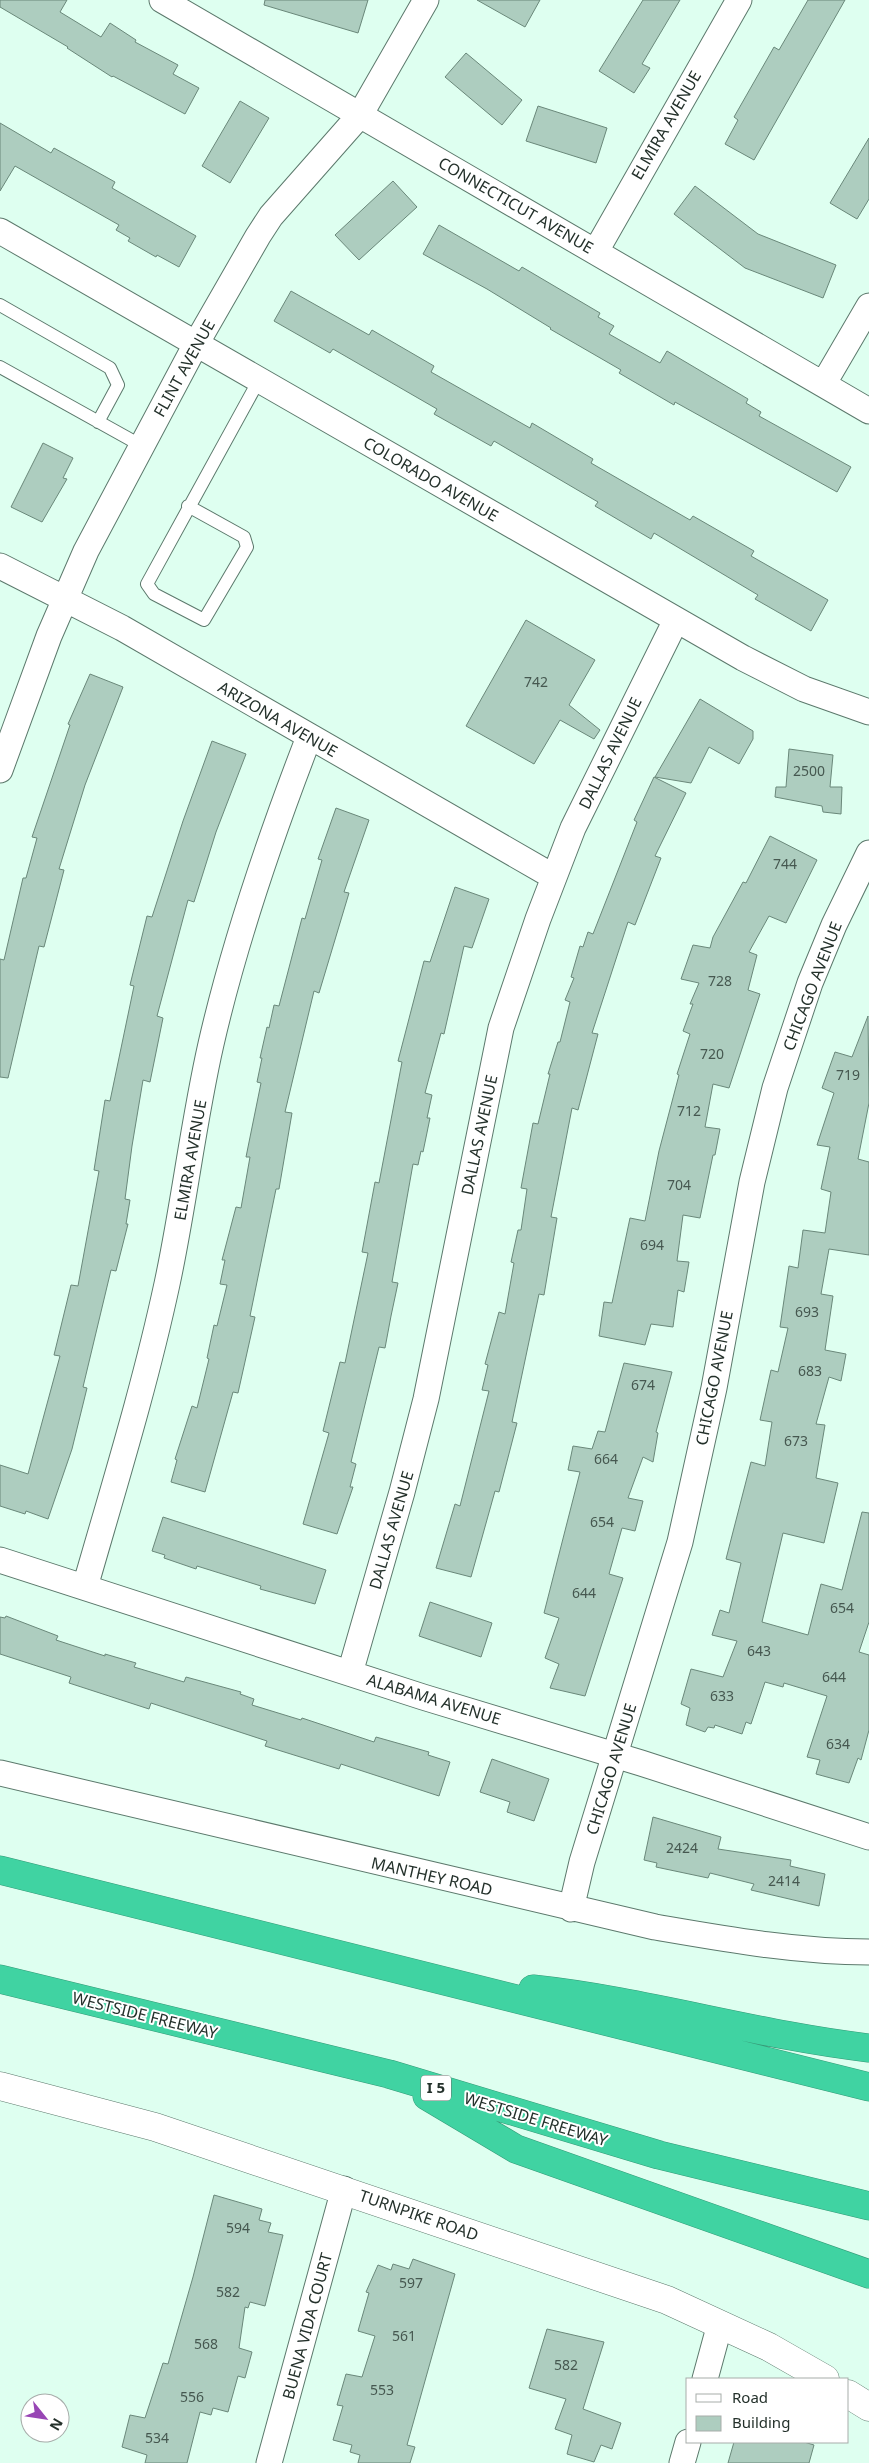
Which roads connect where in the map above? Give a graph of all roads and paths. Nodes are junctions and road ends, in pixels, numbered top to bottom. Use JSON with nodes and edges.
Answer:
{"nodes":[{"id":1,"x":162,"y":0,"type":"edge"},
{"id":2,"x":426,"y":0,"type":"edge"},
{"id":3,"x":738,"y":0,"type":"edge"},
{"id":4,"x":360,"y":115,"type":"junction"},
{"id":5,"x":2,"y":238,"type":"edge"},
{"id":6,"x":596,"y":251,"type":"junction"},
{"id":7,"x":0,"y":305,"type":"edge"},
{"id":8,"x":869,"y":306,"type":"edge"},
{"id":9,"x":196,"y":344,"type":"junction"},
{"id":10,"x":0,"y":367,"type":"edge"},
{"id":11,"x":259,"y":380,"type":"junction"},
{"id":12,"x":824,"y":384,"type":"junction"},
{"id":13,"x":869,"y":411,"type":"edge"},
{"id":14,"x":98,"y":422,"type":"junction"},
{"id":15,"x":142,"y":446,"type":"junction"},
{"id":16,"x":188,"y":506,"type":"junction"},
{"id":17,"x":0,"y":566,"type":"edge"},
{"id":18,"x":64,"y":598,"type":"junction"},
{"id":19,"x":676,"y":620,"type":"junction"},
{"id":20,"x":869,"y":712,"type":"edge"},
{"id":21,"x":309,"y":737,"type":"junction"},
{"id":22,"x":0,"y":770,"type":"edge"},
{"id":23,"x":869,"y":853,"type":"edge"},
{"id":24,"x":554,"y":877,"type":"junction"},
{"id":25,"x":0,"y":1560,"type":"edge"},
{"id":26,"x":85,"y":1587,"type":"junction"},
{"id":27,"x":350,"y":1673,"type":"junction"},
{"id":28,"x":615,"y":1756,"type":"junction"},
{"id":29,"x":0,"y":1773,"type":"edge"},
{"id":30,"x":869,"y":1837,"type":"edge"},
{"id":31,"x":0,"y":1870,"type":"edge"},
{"id":32,"x":572,"y":1909,"type":"junction"},
{"id":33,"x":869,"y":1952,"type":"edge"},
{"id":34,"x":426,"y":1977,"type":"junction"},
{"id":35,"x":0,"y":1980,"type":"edge"},
{"id":36,"x":869,"y":2048,"type":"edge"},
{"id":37,"x":389,"y":2074,"type":"junction"},
{"id":38,"x":0,"y":2086,"type":"edge"},
{"id":39,"x":869,"y":2087,"type":"edge"},
{"id":40,"x":344,"y":2189,"type":"junction"},
{"id":41,"x":869,"y":2206,"type":"edge"},
{"id":42,"x":869,"y":2274,"type":"edge"},
{"id":43,"x":720,"y":2324,"type":"junction"},
{"id":44,"x":705,"y":2378,"type":"edge"},
{"id":45,"x":822,"y":2378,"type":"edge"},
{"id":46,"x":849,"y":2395,"type":"edge"},
{"id":47,"x":869,"y":2407,"type":"edge"},
{"id":48,"x":688,"y":2443,"type":"edge"},
{"id":49,"x":269,"y":2463,"type":"edge"},
{"id":50,"x":682,"y":2463,"type":"edge"}],
"edges":[{"from":1,"to":4,"type":"street","name":"CONNECTICUT AVENUE"},
{"from":2,"to":4,"type":"street","name":"FLINT AVENUE"},
{"from":3,"to":6,"type":"street","name":"ELMIRA AVENUE"},
{"from":4,"to":6,"type":"street","name":"CONNECTICUT AVENUE"},
{"from":4,"to":9,"type":"street","name":"FLINT AVENUE"},
{"from":5,"to":9,"type":"street","name":"COLORADO AVENUE"},
{"from":6,"to":12,"type":"street","name":"CONNECTICUT AVENUE"},
{"from":7,"to":14,"type":"lane"},
{"from":8,"to":12,"type":"street"},
{"from":9,"to":11,"type":"street","name":"COLORADO AVENUE"},
{"from":9,"to":15,"type":"street","name":"FLINT AVENUE"},
{"from":10,"to":14,"type":"lane"},
{"from":11,"to":16,"type":"lane"},
{"from":11,"to":19,"type":"street","name":"COLORADO AVENUE"},
{"from":12,"to":13,"type":"street","name":"CONNECTICUT AVENUE"},
{"from":14,"to":15,"type":"lane"},
{"from":15,"to":18,"type":"street","name":"FLINT AVENUE"},
{"from":16,"to":16,"type":"lane"},
{"from":17,"to":18,"type":"street","name":"ARIZONA AVENUE"},
{"from":18,"to":21,"type":"street","name":"ARIZONA AVENUE"},
{"from":18,"to":22,"type":"street","name":"FLINT AVENUE"},
{"from":19,"to":20,"type":"street","name":"COLORADO AVENUE"},
{"from":19,"to":24,"type":"street","name":"DALLAS AVENUE"},
{"from":21,"to":24,"type":"street","name":"ARIZONA AVENUE"},
{"from":21,"to":26,"type":"street","name":"ELMIRA AVENUE"},
{"from":23,"to":28,"type":"street","name":"CHICAGO AVENUE"},
{"from":24,"to":27,"type":"street","name":"DALLAS AVENUE"},
{"from":25,"to":26,"type":"street","name":"ALABAMA AVENUE"},
{"from":26,"to":27,"type":"street","name":"ALABAMA AVENUE"},
{"from":27,"to":28,"type":"street","name":"ALABAMA AVENUE"},
{"from":28,"to":30,"type":"street","name":"ALABAMA AVENUE"},
{"from":28,"to":32,"type":"street","name":"CHICAGO AVENUE"},
{"from":29,"to":32,"type":"street","name":"MANTHEY ROAD"},
{"from":31,"to":34,"type":"highway"},
{"from":32,"to":33,"type":"street","name":"MANTHEY ROAD"},
{"from":34,"to":36,"type":"highway"},
{"from":34,"to":39,"type":"highway"},
{"from":35,"to":37,"type":"highway","name":"WESTSIDE FREEWAY","number":"I 5"},
{"from":37,"to":41,"type":"highway","name":"WESTSIDE FREEWAY","number":"I 5"},
{"from":37,"to":42,"type":"highway"},
{"from":38,"to":40,"type":"street","name":"TURNPIKE ROAD"},
{"from":40,"to":43,"type":"street","name":"TURNPIKE ROAD"},
{"from":40,"to":49,"type":"street","name":"BUENA VIDA COURT"},
{"from":43,"to":44,"type":"street"},
{"from":43,"to":45,"type":"street","name":"TURNPIKE ROAD"},
{"from":46,"to":47,"type":"street"},
{"from":48,"to":50,"type":"street"}]}
